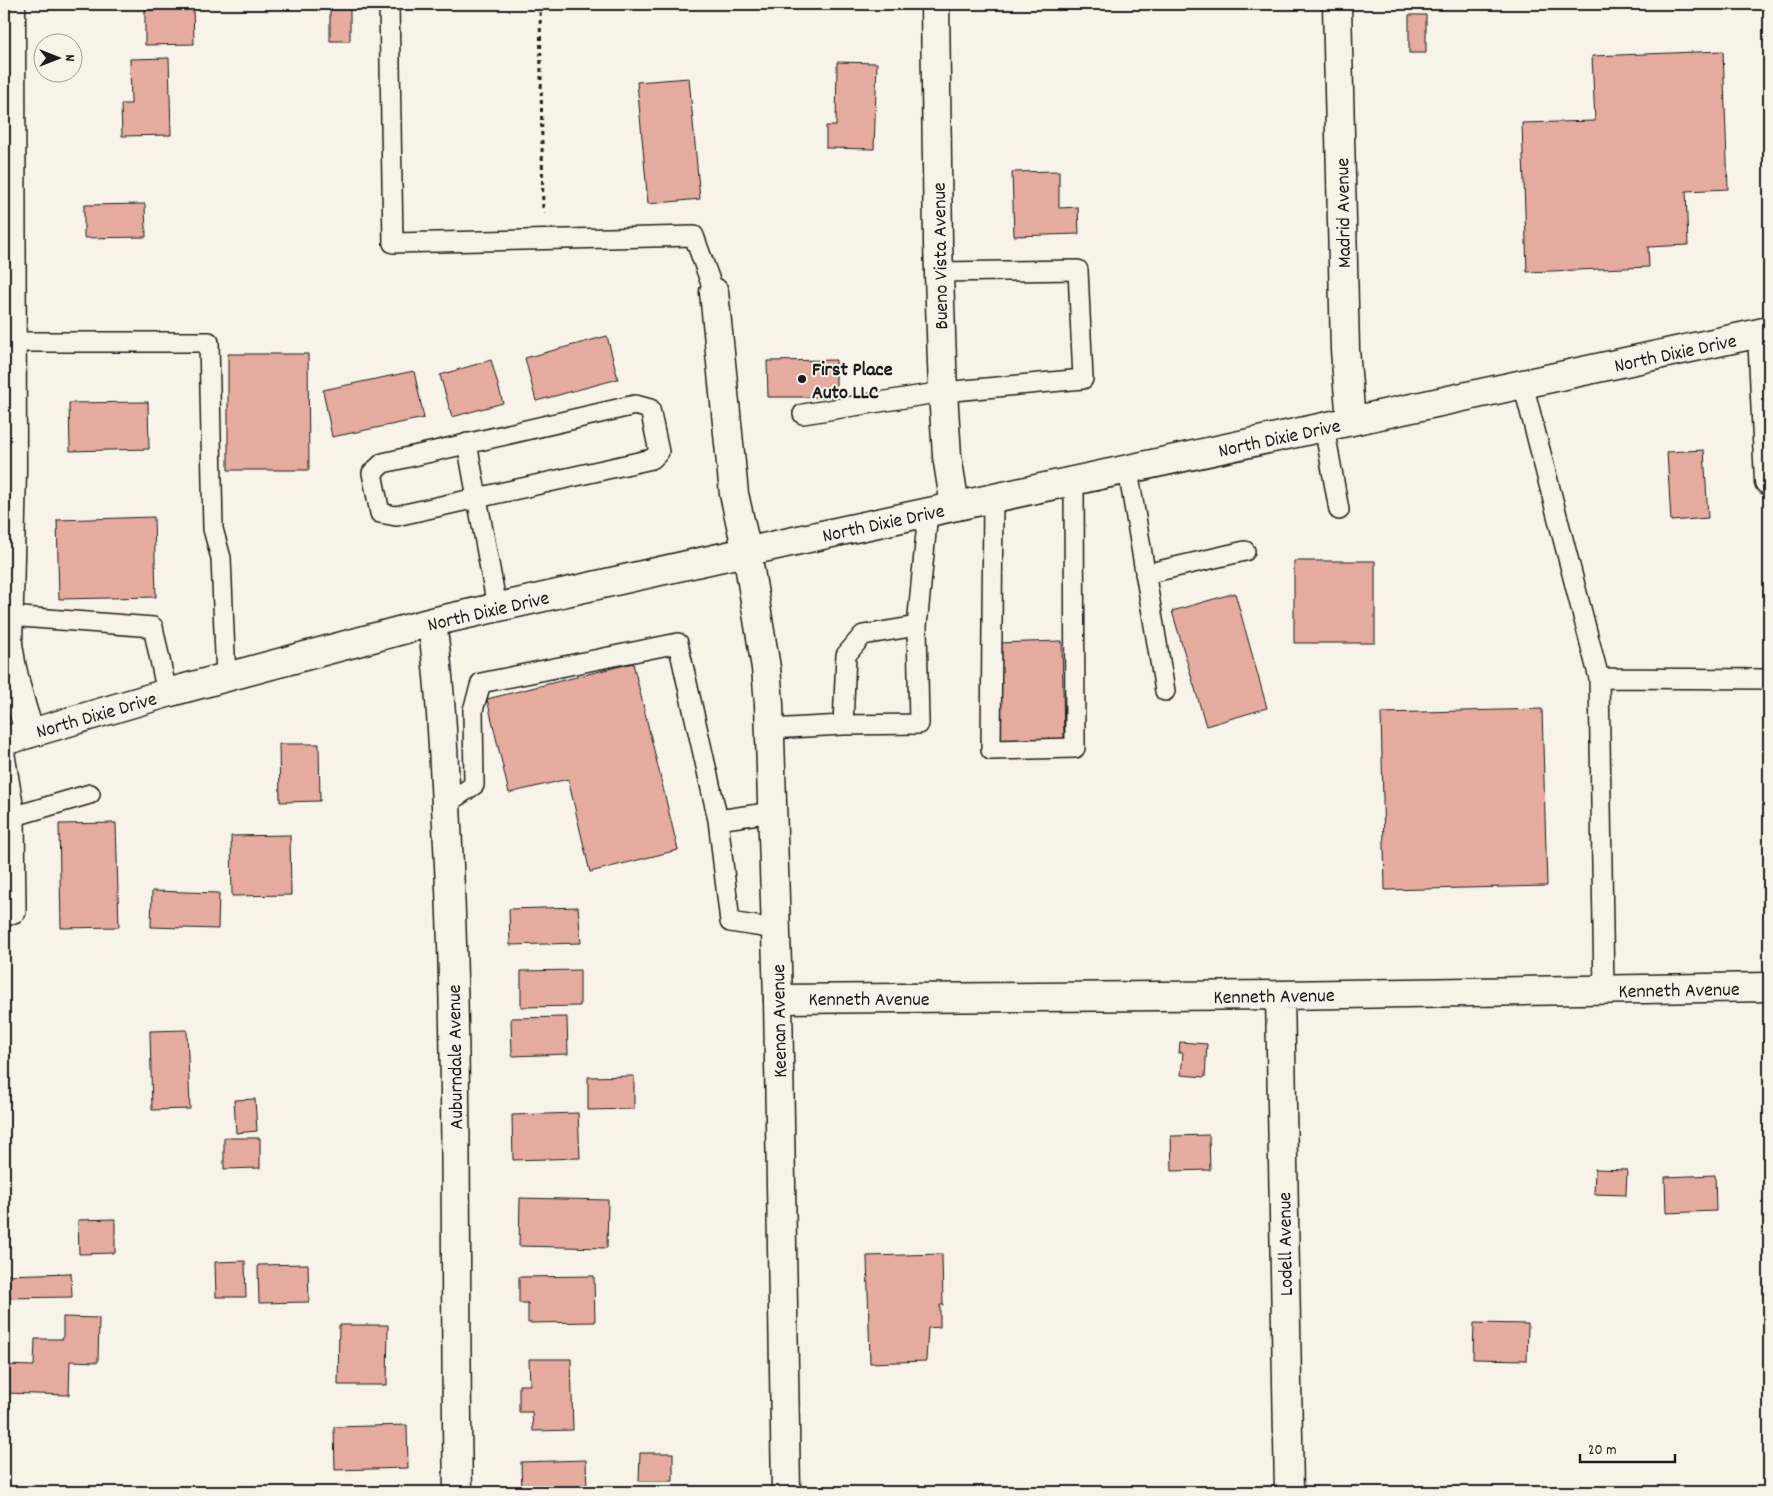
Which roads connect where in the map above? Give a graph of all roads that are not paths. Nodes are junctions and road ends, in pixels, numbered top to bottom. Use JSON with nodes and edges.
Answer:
{"nodes":[{"id":1,"x":12,"y":4,"type":"edge"},
{"id":2,"x":389,"y":4,"type":"edge"},
{"id":3,"x":935,"y":4,"type":"edge"},
{"id":4,"x":1337,"y":4,"type":"edge"},
{"id":5,"x":939,"y":272,"type":"junction"},
{"id":6,"x":714,"y":292,"type":"joint"},
{"id":7,"x":1766,"y":332,"type":"edge"},
{"id":8,"x":12,"y":342,"type":"junction"},
{"id":9,"x":1523,"y":384,"type":"junction"},
{"id":10,"x":943,"y":392,"type":"junction"},
{"id":11,"x":803,"y":414,"type":"dead end"},
{"id":12,"x":1351,"y":421,"type":"junction"},
{"id":13,"x":1324,"y":426,"type":"junction"},
{"id":14,"x":467,"y":443,"type":"junction"},
{"id":15,"x":1128,"y":470,"type":"junction"},
{"id":16,"x":1074,"y":481,"type":"junction"},
{"id":17,"x":1769,"y":481,"type":"edge"},
{"id":18,"x":478,"y":497,"type":"junction"},
{"id":19,"x":993,"y":498,"type":"junction"},
{"id":20,"x":955,"y":506,"type":"junction"},
{"id":21,"x":1339,"y":510,"type":"dead end"},
{"id":22,"x":928,"y":512,"type":"junction"},
{"id":23,"x":1245,"y":551,"type":"dead end"},
{"id":24,"x":747,"y":552,"type":"junction"},
{"id":25,"x":1145,"y":574,"type":"junction"},
{"id":26,"x":497,"y":607,"type":"junction"},
{"id":27,"x":8,"y":616,"type":"junction"},
{"id":28,"x":432,"y":622,"type":"junction"},
{"id":29,"x":917,"y":626,"type":"junction"},
{"id":30,"x":1599,"y":678,"type":"junction"},
{"id":31,"x":226,"y":679,"type":"junction"},
{"id":32,"x":1769,"y":679,"type":"edge"},
{"id":33,"x":1165,"y":691,"type":"dead end"},
{"id":34,"x":167,"y":693,"type":"junction"},
{"id":35,"x":843,"y":724,"type":"junction"},
{"id":36,"x":770,"y":729,"type":"junction"},
{"id":37,"x":30,"y":733,"type":"junction"},
{"id":38,"x":4,"y":741,"type":"edge"},
{"id":39,"x":4,"y":749,"type":"edge"},
{"id":40,"x":90,"y":794,"type":"dead end"},
{"id":41,"x":446,"y":804,"type":"junction"},
{"id":42,"x":772,"y":812,"type":"junction"},
{"id":43,"x":15,"y":816,"type":"junction"},
{"id":44,"x":718,"y":820,"type":"junction"},
{"id":45,"x":4,"y":917,"type":"edge"},
{"id":46,"x":776,"y":929,"type":"junction"},
{"id":47,"x":1769,"y":988,"type":"edge"},
{"id":48,"x":1604,"y":991,"type":"junction"},
{"id":49,"x":1280,"y":995,"type":"junction"},
{"id":50,"x":778,"y":999,"type":"junction"},
{"id":51,"x":458,"y":1492,"type":"edge"},
{"id":52,"x":786,"y":1492,"type":"edge"},
{"id":53,"x":1289,"y":1492,"type":"edge"}],
"edges":[{"from":1,"to":8,"type":"street"},
{"from":2,"to":6,"type":"lane"},
{"from":3,"to":5,"type":"street","name":"Bueno Vista Avenue"},
{"from":4,"to":12,"type":"street","name":"Madrid Avenue"},
{"from":5,"to":10,"type":"street","name":"Bueno Vista Avenue"},
{"from":5,"to":10,"type":"lane"},
{"from":6,"to":24,"type":"street","name":"Keenan Avenue"},
{"from":7,"to":9,"type":"street","name":"North Dixie Drive"},
{"from":7,"to":17,"type":"street"},
{"from":8,"to":27,"type":"street"},
{"from":8,"to":31,"type":"lane"},
{"from":9,"to":12,"type":"street","name":"North Dixie Drive"},
{"from":9,"to":30,"type":"lane"},
{"from":10,"to":11,"type":"lane"},
{"from":10,"to":20,"type":"street","name":"Bueno Vista Avenue"},
{"from":12,"to":13,"type":"street","name":"North Dixie Drive"},
{"from":13,"to":15,"type":"street","name":"North Dixie Drive"},
{"from":13,"to":21,"type":"lane"},
{"from":14,"to":18,"type":"lane"},
{"from":14,"to":18,"type":"lane"},
{"from":14,"to":18,"type":"lane"},
{"from":15,"to":16,"type":"street","name":"North Dixie Drive"},
{"from":15,"to":25,"type":"lane"},
{"from":16,"to":19,"type":"street","name":"North Dixie Drive"},
{"from":16,"to":19,"type":"lane"},
{"from":18,"to":26,"type":"lane"},
{"from":19,"to":20,"type":"street","name":"North Dixie Drive"},
{"from":20,"to":22,"type":"street","name":"North Dixie Drive"},
{"from":22,"to":24,"type":"street","name":"North Dixie Drive"},
{"from":22,"to":29,"type":"lane"},
{"from":23,"to":25,"type":"lane"},
{"from":24,"to":26,"type":"street","name":"North Dixie Drive"},
{"from":24,"to":36,"type":"street","name":"Keenan Avenue"},
{"from":25,"to":33,"type":"lane"},
{"from":26,"to":28,"type":"street","name":"North Dixie Drive"},
{"from":27,"to":34,"type":"lane"},
{"from":27,"to":37,"type":"street"},
{"from":28,"to":31,"type":"street","name":"North Dixie Drive"},
{"from":28,"to":41,"type":"street","name":"Auburndale Avenue"},
{"from":29,"to":35,"type":"lane"},
{"from":29,"to":35,"type":"lane"},
{"from":30,"to":32,"type":"lane"},
{"from":30,"to":48,"type":"lane"},
{"from":31,"to":34,"type":"street","name":"North Dixie Drive"},
{"from":34,"to":37,"type":"street","name":"North Dixie Drive"},
{"from":35,"to":36,"type":"lane"},
{"from":36,"to":42,"type":"street","name":"Keenan Avenue"},
{"from":37,"to":38,"type":"street","name":"North Dixie Drive"},
{"from":39,"to":43,"type":"lane"},
{"from":40,"to":43,"type":"lane"},
{"from":41,"to":44,"type":"lane"},
{"from":41,"to":51,"type":"street","name":"Auburndale Avenue"},
{"from":42,"to":44,"type":"lane"},
{"from":42,"to":46,"type":"street","name":"Keenan Avenue"},
{"from":43,"to":45,"type":"lane"},
{"from":44,"to":46,"type":"lane"},
{"from":46,"to":50,"type":"street","name":"Keenan Avenue"},
{"from":47,"to":48,"type":"street","name":"Kenneth Avenue"},
{"from":48,"to":49,"type":"street","name":"Kenneth Avenue"},
{"from":49,"to":50,"type":"street","name":"Kenneth Avenue"},
{"from":49,"to":53,"type":"street","name":"Lodell Avenue"},
{"from":50,"to":52,"type":"street","name":"Keenan Avenue"}]}
